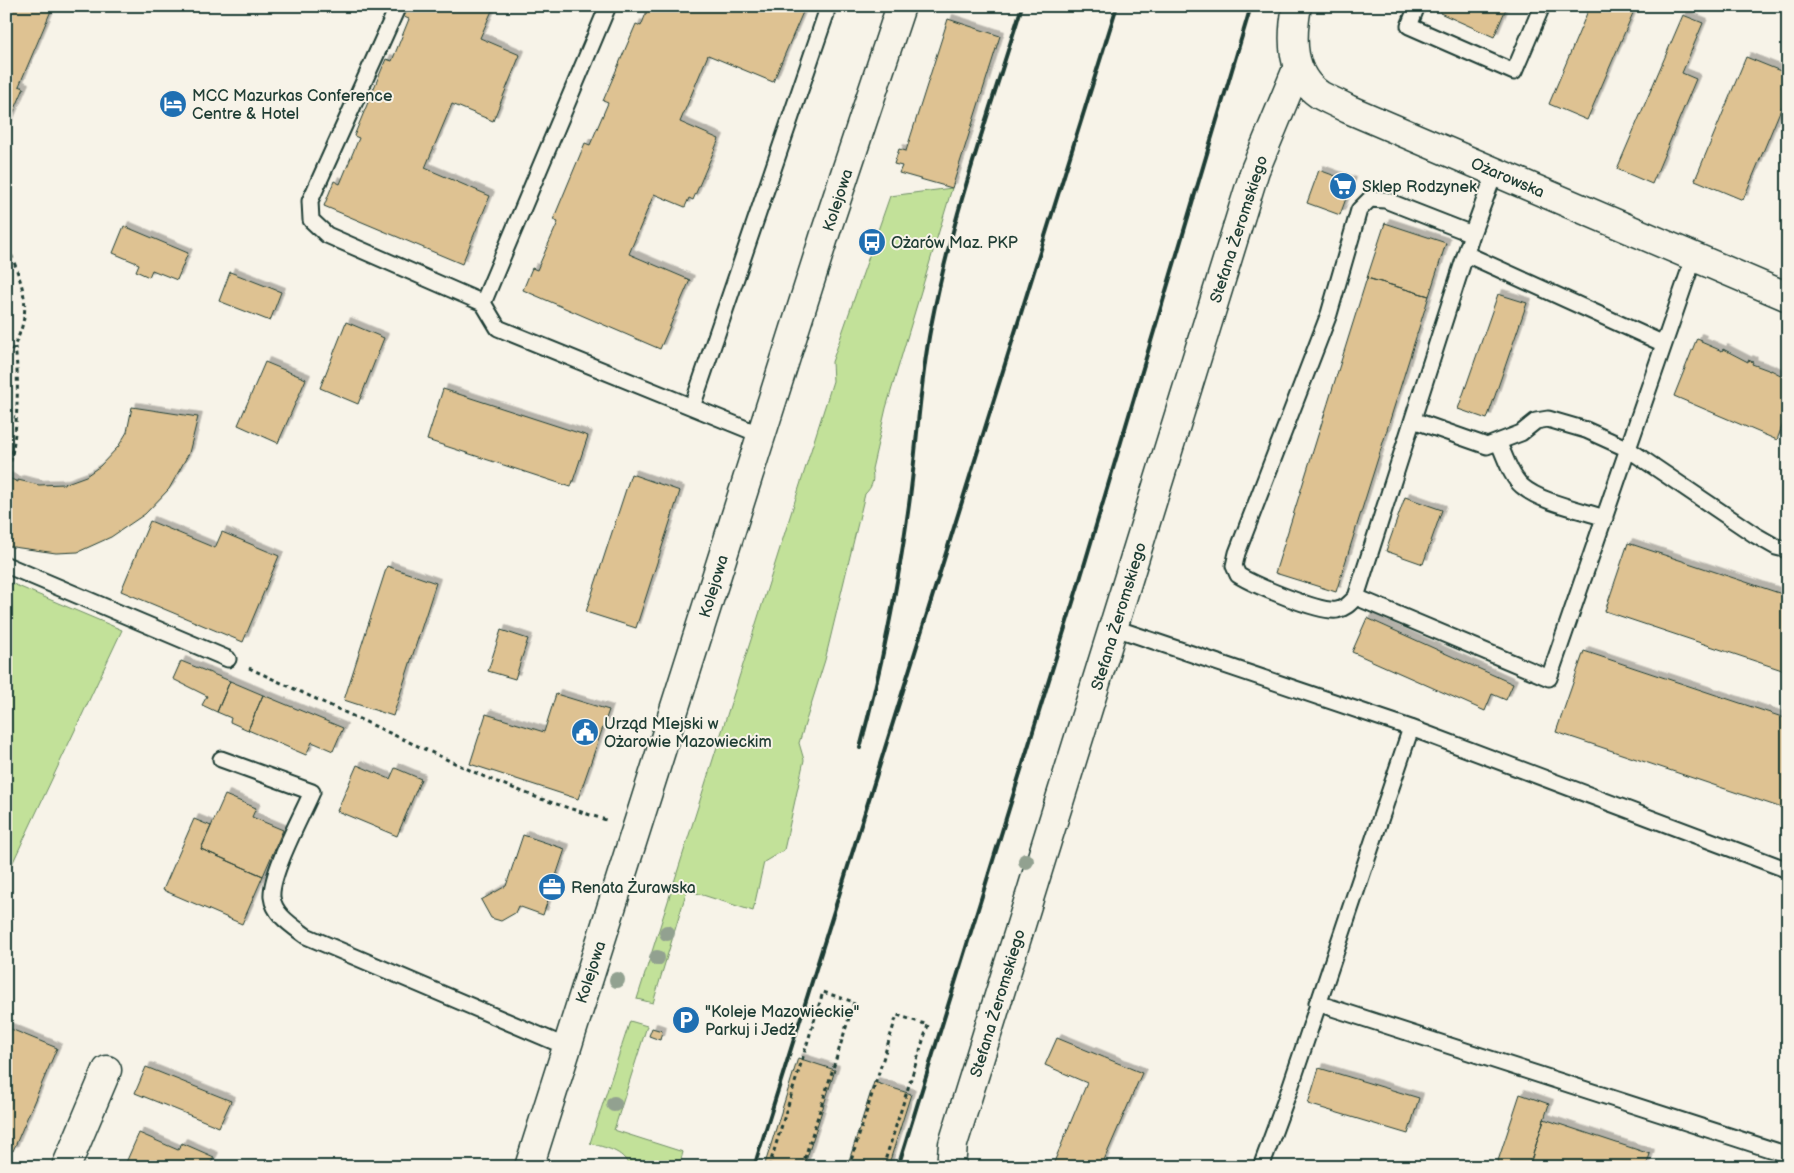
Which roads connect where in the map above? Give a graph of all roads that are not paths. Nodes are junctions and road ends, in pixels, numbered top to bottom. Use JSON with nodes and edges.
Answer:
{"nodes":[{"id":1,"x":398,"y":6,"type":"edge"},
{"id":2,"x":608,"y":6,"type":"edge"},
{"id":3,"x":825,"y":6,"type":"edge"},
{"id":4,"x":900,"y":6,"type":"edge"},
{"id":5,"x":1297,"y":6,"type":"edge"},
{"id":6,"x":1418,"y":6,"type":"edge"},
{"id":7,"x":1542,"y":6,"type":"edge"},
{"id":8,"x":1297,"y":69,"type":"junction"},
{"id":9,"x":1495,"y":172,"type":"junction"},
{"id":10,"x":1472,"y":234,"type":"junction"},
{"id":11,"x":1466,"y":254,"type":"junction"},
{"id":12,"x":1694,"y":257,"type":"junction"},
{"id":13,"x":1788,"y":297,"type":"edge"},
{"id":14,"x":484,"y":303,"type":"junction"},
{"id":15,"x":1664,"y":344,"type":"junction"},
{"id":16,"x":692,"y":407,"type":"junction"},
{"id":17,"x":1413,"y":420,"type":"junction"},
{"id":18,"x":761,"y":435,"type":"junction"},
{"id":19,"x":1498,"y":442,"type":"junction"},
{"id":20,"x":1628,"y":449,"type":"junction"},
{"id":21,"x":1604,"y":518,"type":"junction"},
{"id":22,"x":1788,"y":550,"type":"edge"},
{"id":23,"x":6,"y":565,"type":"edge"},
{"id":24,"x":1356,"y":597,"type":"junction"},
{"id":25,"x":1115,"y":628,"type":"junction"},
{"id":26,"x":228,"y":659,"type":"road end"},
{"id":27,"x":1411,"y":728,"type":"junction"},
{"id":28,"x":222,"y":758,"type":"dead end"},
{"id":29,"x":1788,"y":870,"type":"edge"},
{"id":30,"x":1317,"y":1003,"type":"junction"},
{"id":31,"x":566,"y":1046,"type":"junction"},
{"id":32,"x":107,"y":1070,"type":"dead end"},
{"id":33,"x":1788,"y":1155,"type":"edge"},
{"id":34,"x":66,"y":1167,"type":"edge"},
{"id":35,"x":529,"y":1167,"type":"edge"},
{"id":36,"x":951,"y":1167,"type":"edge"},
{"id":37,"x":1261,"y":1167,"type":"edge"}],
"edges":[{"from":1,"to":14,"type":"lane"},
{"from":2,"to":14,"type":"lane"},
{"from":3,"to":16,"type":"lane"},
{"from":4,"to":18,"type":"street","name":"Kolejowa"},
{"from":5,"to":8,"type":"street"},
{"from":6,"to":7,"type":"lane"},
{"from":8,"to":9,"type":"street","name":"Ożarowska"},
{"from":8,"to":25,"type":"street","name":"Stefana Żeromskiego"},
{"from":9,"to":10,"type":"lane"},
{"from":9,"to":12,"type":"street","name":"Ożarowska"},
{"from":10,"to":11,"type":"lane"},
{"from":10,"to":24,"type":"lane"},
{"from":11,"to":15,"type":"lane"},
{"from":11,"to":17,"type":"lane"},
{"from":12,"to":13,"type":"street","name":"Ożarowska"},
{"from":12,"to":15,"type":"lane"},
{"from":14,"to":16,"type":"lane"},
{"from":15,"to":20,"type":"lane"},
{"from":16,"to":18,"type":"lane"},
{"from":17,"to":19,"type":"lane"},
{"from":17,"to":24,"type":"lane"},
{"from":18,"to":31,"type":"street","name":"Kolejowa"},
{"from":19,"to":20,"type":"lane"},
{"from":19,"to":21,"type":"lane"},
{"from":20,"to":21,"type":"lane"},
{"from":20,"to":22,"type":"lane"},
{"from":21,"to":24,"type":"lane"},
{"from":23,"to":26,"type":"lane"},
{"from":25,"to":27,"type":"lane"},
{"from":25,"to":36,"type":"street","name":"Stefana Żeromskiego"},
{"from":27,"to":29,"type":"lane"},
{"from":27,"to":30,"type":"lane"},
{"from":28,"to":31,"type":"lane"},
{"from":30,"to":33,"type":"lane"},
{"from":30,"to":37,"type":"lane"},
{"from":31,"to":35,"type":"street","name":"Kolejowa"},
{"from":32,"to":34,"type":"street"}]}
